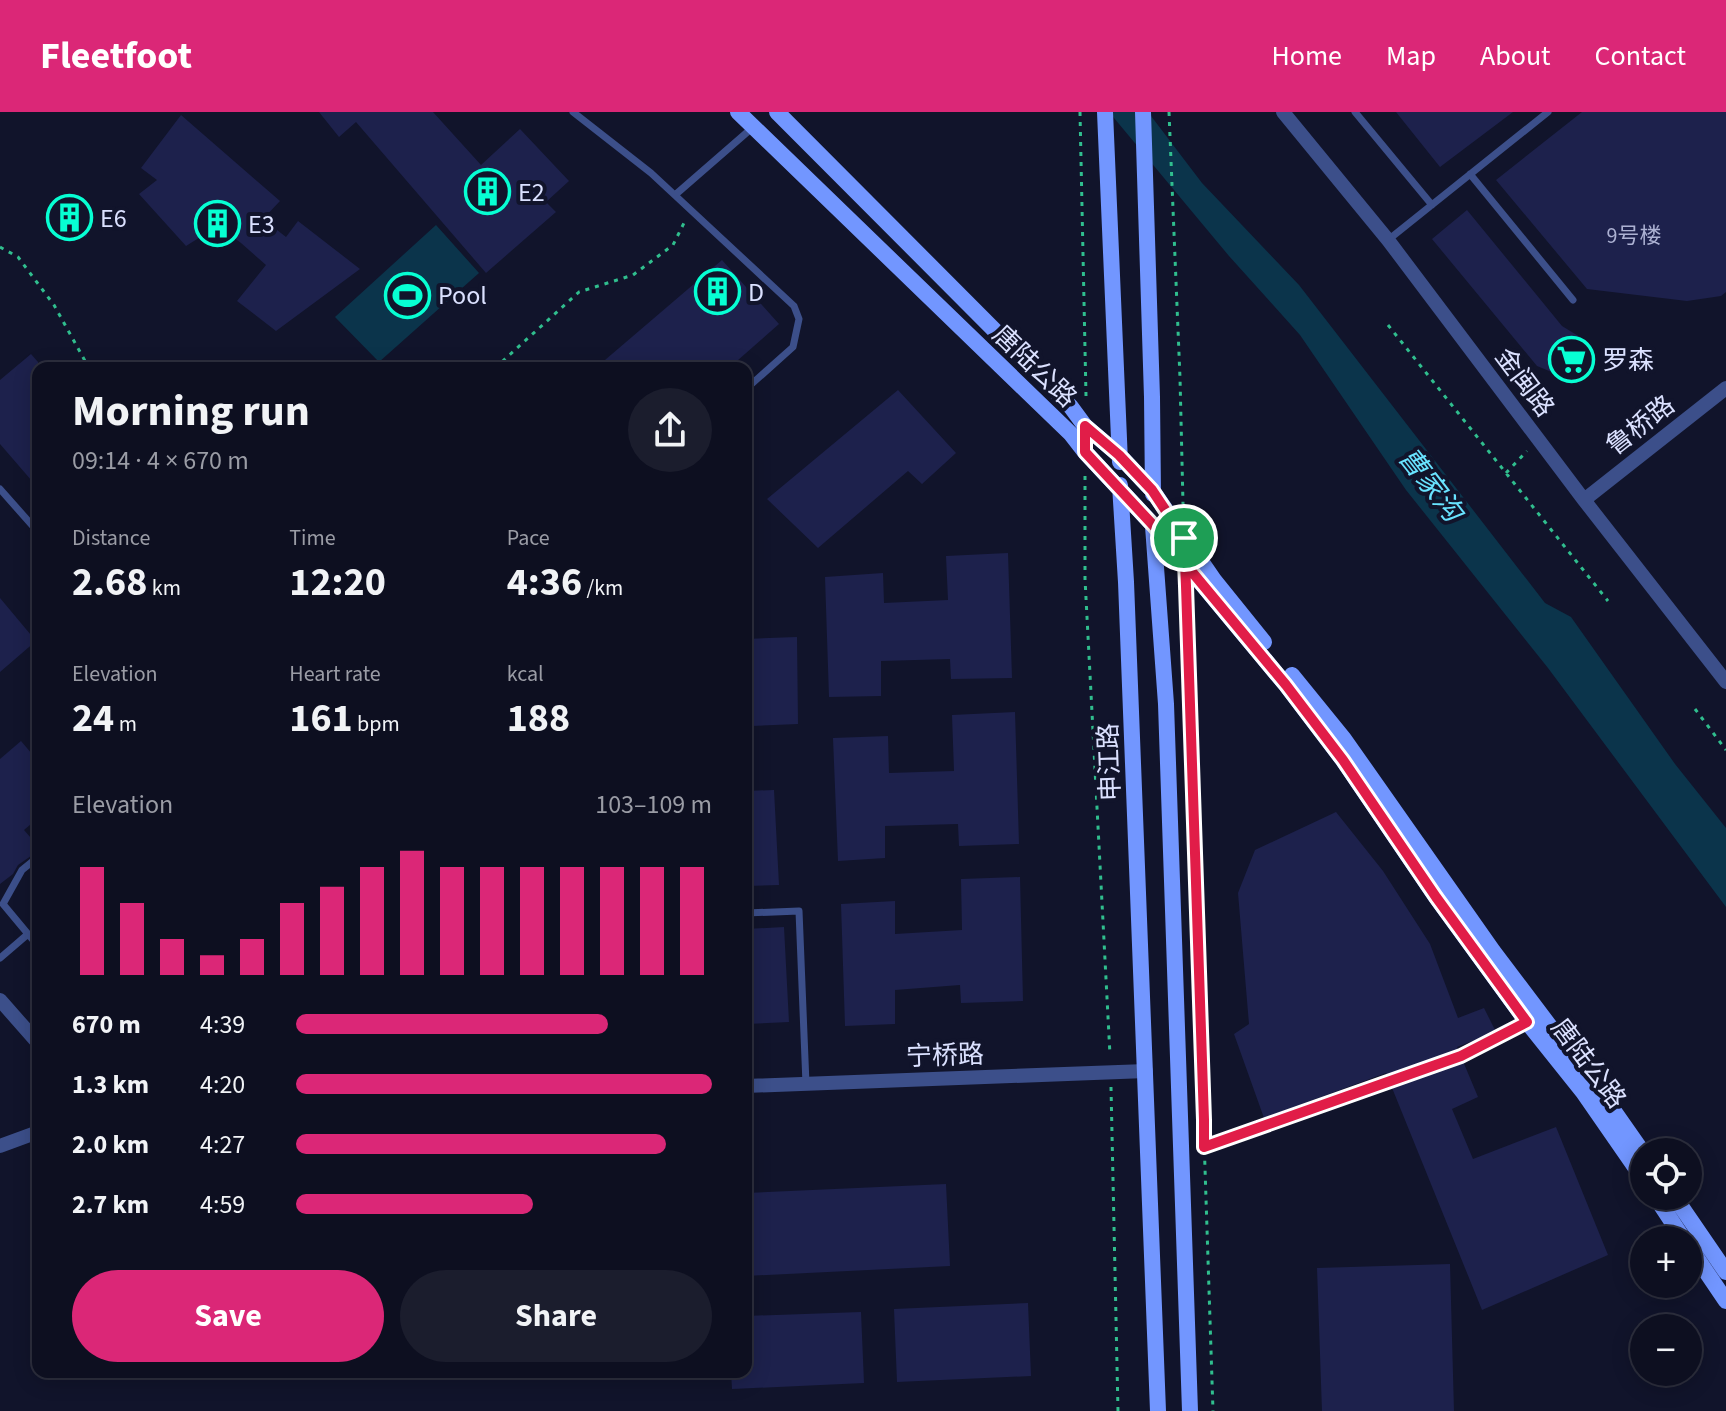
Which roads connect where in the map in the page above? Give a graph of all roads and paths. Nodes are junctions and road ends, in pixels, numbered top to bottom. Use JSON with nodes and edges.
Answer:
{"nodes":[{"id":1,"x":573,"y":112,"type":"edge"},
{"id":2,"x":738,"y":112,"type":"edge"},
{"id":3,"x":777,"y":112,"type":"edge"},
{"id":4,"x":1080,"y":112,"type":"edge"},
{"id":5,"x":1105,"y":112,"type":"edge"},
{"id":6,"x":1143,"y":112,"type":"edge"},
{"id":7,"x":1169,"y":112,"type":"edge"},
{"id":8,"x":1283,"y":112,"type":"edge"},
{"id":9,"x":1355,"y":112,"type":"edge"},
{"id":10,"x":1530,"y":112,"type":"edge"},
{"id":11,"x":1548,"y":112,"type":"edge"},
{"id":12,"x":1537,"y":121,"type":"junction"},
{"id":13,"x":753,"y":128,"type":"junction"},
{"id":14,"x":1470,"y":174,"type":"junction"},
{"id":15,"x":675,"y":195,"type":"junction"},
{"id":16,"x":1432,"y":205,"type":"junction"},
{"id":17,"x":691,"y":210,"type":"junction"},
{"id":18,"x":1388,"y":240,"type":"junction"},
{"id":19,"x":0,"y":247,"type":"edge"},
{"id":20,"x":1573,"y":300,"type":"dead end"},
{"id":21,"x":1388,"y":325,"type":"dead end"},
{"id":22,"x":86,"y":362,"type":"edge"},
{"id":23,"x":502,"y":362,"type":"edge"},
{"id":24,"x":752,"y":384,"type":"edge"},
{"id":25,"x":1726,"y":388,"type":"edge"},
{"id":26,"x":1086,"y":394,"type":"dead end"},
{"id":27,"x":1539,"y":440,"type":"junction"},
{"id":28,"x":1085,"y":452,"type":"junction"},
{"id":29,"x":1119,"y":455,"type":"junction"},
{"id":30,"x":1506,"y":473,"type":"junction"},
{"id":31,"x":0,"y":489,"type":"edge"},
{"id":32,"x":1120,"y":489,"type":"junction"},
{"id":33,"x":1152,"y":490,"type":"junction"},
{"id":34,"x":1584,"y":500,"type":"junction"},
{"id":35,"x":1183,"y":506,"type":"dead end"},
{"id":36,"x":32,"y":525,"type":"edge"},
{"id":37,"x":1153,"y":525,"type":"junction"},
{"id":38,"x":1185,"y":565,"type":"junction"},
{"id":39,"x":1608,"y":601,"type":"dead end"},
{"id":40,"x":1726,"y":682,"type":"edge"},
{"id":41,"x":1695,"y":709,"type":"dead end"},
{"id":42,"x":1726,"y":750,"type":"edge"},
{"id":43,"x":32,"y":862,"type":"edge"},
{"id":44,"x":752,"y":913,"type":"edge"},
{"id":45,"x":28,"y":934,"type":"junction"},
{"id":46,"x":32,"y":939,"type":"edge"},
{"id":47,"x":0,"y":958,"type":"edge"},
{"id":48,"x":0,"y":1000,"type":"edge"},
{"id":49,"x":1527,"y":1022,"type":"junction"},
{"id":50,"x":32,"y":1036,"type":"edge"},
{"id":51,"x":1146,"y":1071,"type":"junction"},
{"id":52,"x":1111,"y":1073,"type":"junction"},
{"id":53,"x":806,"y":1084,"type":"junction"},
{"id":54,"x":752,"y":1086,"type":"edge"},
{"id":55,"x":32,"y":1134,"type":"edge"},
{"id":56,"x":1633,"y":1138,"type":"edge"},
{"id":57,"x":0,"y":1146,"type":"edge"},
{"id":58,"x":1204,"y":1147,"type":"junction"},
{"id":59,"x":1630,"y":1160,"type":"edge"},
{"id":60,"x":1684,"y":1210,"type":"edge"},
{"id":61,"x":1702,"y":1266,"type":"edge"},
{"id":62,"x":1726,"y":1272,"type":"edge"},
{"id":63,"x":1726,"y":1301,"type":"edge"},
{"id":64,"x":1118,"y":1411,"type":"edge"},
{"id":65,"x":1158,"y":1411,"type":"edge"},
{"id":66,"x":1190,"y":1411,"type":"edge"},
{"id":67,"x":1213,"y":1411,"type":"edge"}],
"edges":[{"from":1,"to":15,"type":"lane"},
{"from":2,"to":13,"type":"main road","name":"唐陆公路"},
{"from":3,"to":29,"type":"main road","name":"唐陆公路"},
{"from":4,"to":26,"type":"path"},
{"from":5,"to":29,"type":"main road","name":"申江路"},
{"from":6,"to":33,"type":"main road"},
{"from":7,"to":35,"type":"path"},
{"from":8,"to":18,"type":"street","name":"金闽路"},
{"from":9,"to":16,"type":"lane"},
{"from":10,"to":12,"type":"lane"},
{"from":11,"to":12,"type":"lane"},
{"from":12,"to":14,"type":"lane"},
{"from":13,"to":15,"type":"lane"},
{"from":13,"to":28,"type":"main road","name":"唐陆公路"},
{"from":14,"to":16,"type":"lane"},
{"from":14,"to":20,"type":"lane"},
{"from":15,"to":17,"type":"lane"},
{"from":16,"to":18,"type":"lane"},
{"from":17,"to":23,"type":"path"},
{"from":17,"to":24,"type":"lane"},
{"from":18,"to":27,"type":"street","name":"金闽路"},
{"from":19,"to":22,"type":"path"},
{"from":21,"to":30,"type":"path"},
{"from":25,"to":34,"type":"street","name":"鲁桥路"},
{"from":27,"to":30,"type":"path"},
{"from":27,"to":34,"type":"street","name":"金闽路"},
{"from":28,"to":32,"type":"main road","name":"唐陆公路"},
{"from":28,"to":52,"type":"path"},
{"from":29,"to":32,"type":"main road","name":"申江路"},
{"from":29,"to":33,"type":"main road","name":"唐陆公路"},
{"from":30,"to":39,"type":"path"},
{"from":31,"to":36,"type":"lane"},
{"from":32,"to":37,"type":"main road","name":"唐陆公路"},
{"from":32,"to":51,"type":"main road","name":"申江路"},
{"from":33,"to":37,"type":"main road"},
{"from":33,"to":56,"type":"main road","name":"唐陆公路"},
{"from":34,"to":40,"type":"street","name":"金闽路"},
{"from":37,"to":38,"type":"main road","name":"唐陆公路"},
{"from":37,"to":66,"type":"main road"},
{"from":38,"to":49,"type":"main road","name":"唐陆公路"},
{"from":38,"to":58,"type":"path"},
{"from":41,"to":42,"type":"path"},
{"from":43,"to":45,"type":"lane"},
{"from":44,"to":53,"type":"lane"},
{"from":45,"to":46,"type":"lane"},
{"from":45,"to":47,"type":"lane"},
{"from":48,"to":50,"type":"street"},
{"from":49,"to":58,"type":"path"},
{"from":49,"to":59,"type":"main road","name":"唐陆公路"},
{"from":51,"to":52,"type":"street","name":"宁桥路"},
{"from":51,"to":65,"type":"main road","name":"申江路"},
{"from":52,"to":53,"type":"street","name":"宁桥路"},
{"from":52,"to":64,"type":"path"},
{"from":53,"to":54,"type":"street","name":"宁桥路"},
{"from":55,"to":57,"type":"street"},
{"from":58,"to":67,"type":"path"},
{"from":60,"to":62,"type":"main road"},
{"from":61,"to":63,"type":"main road"}]}
